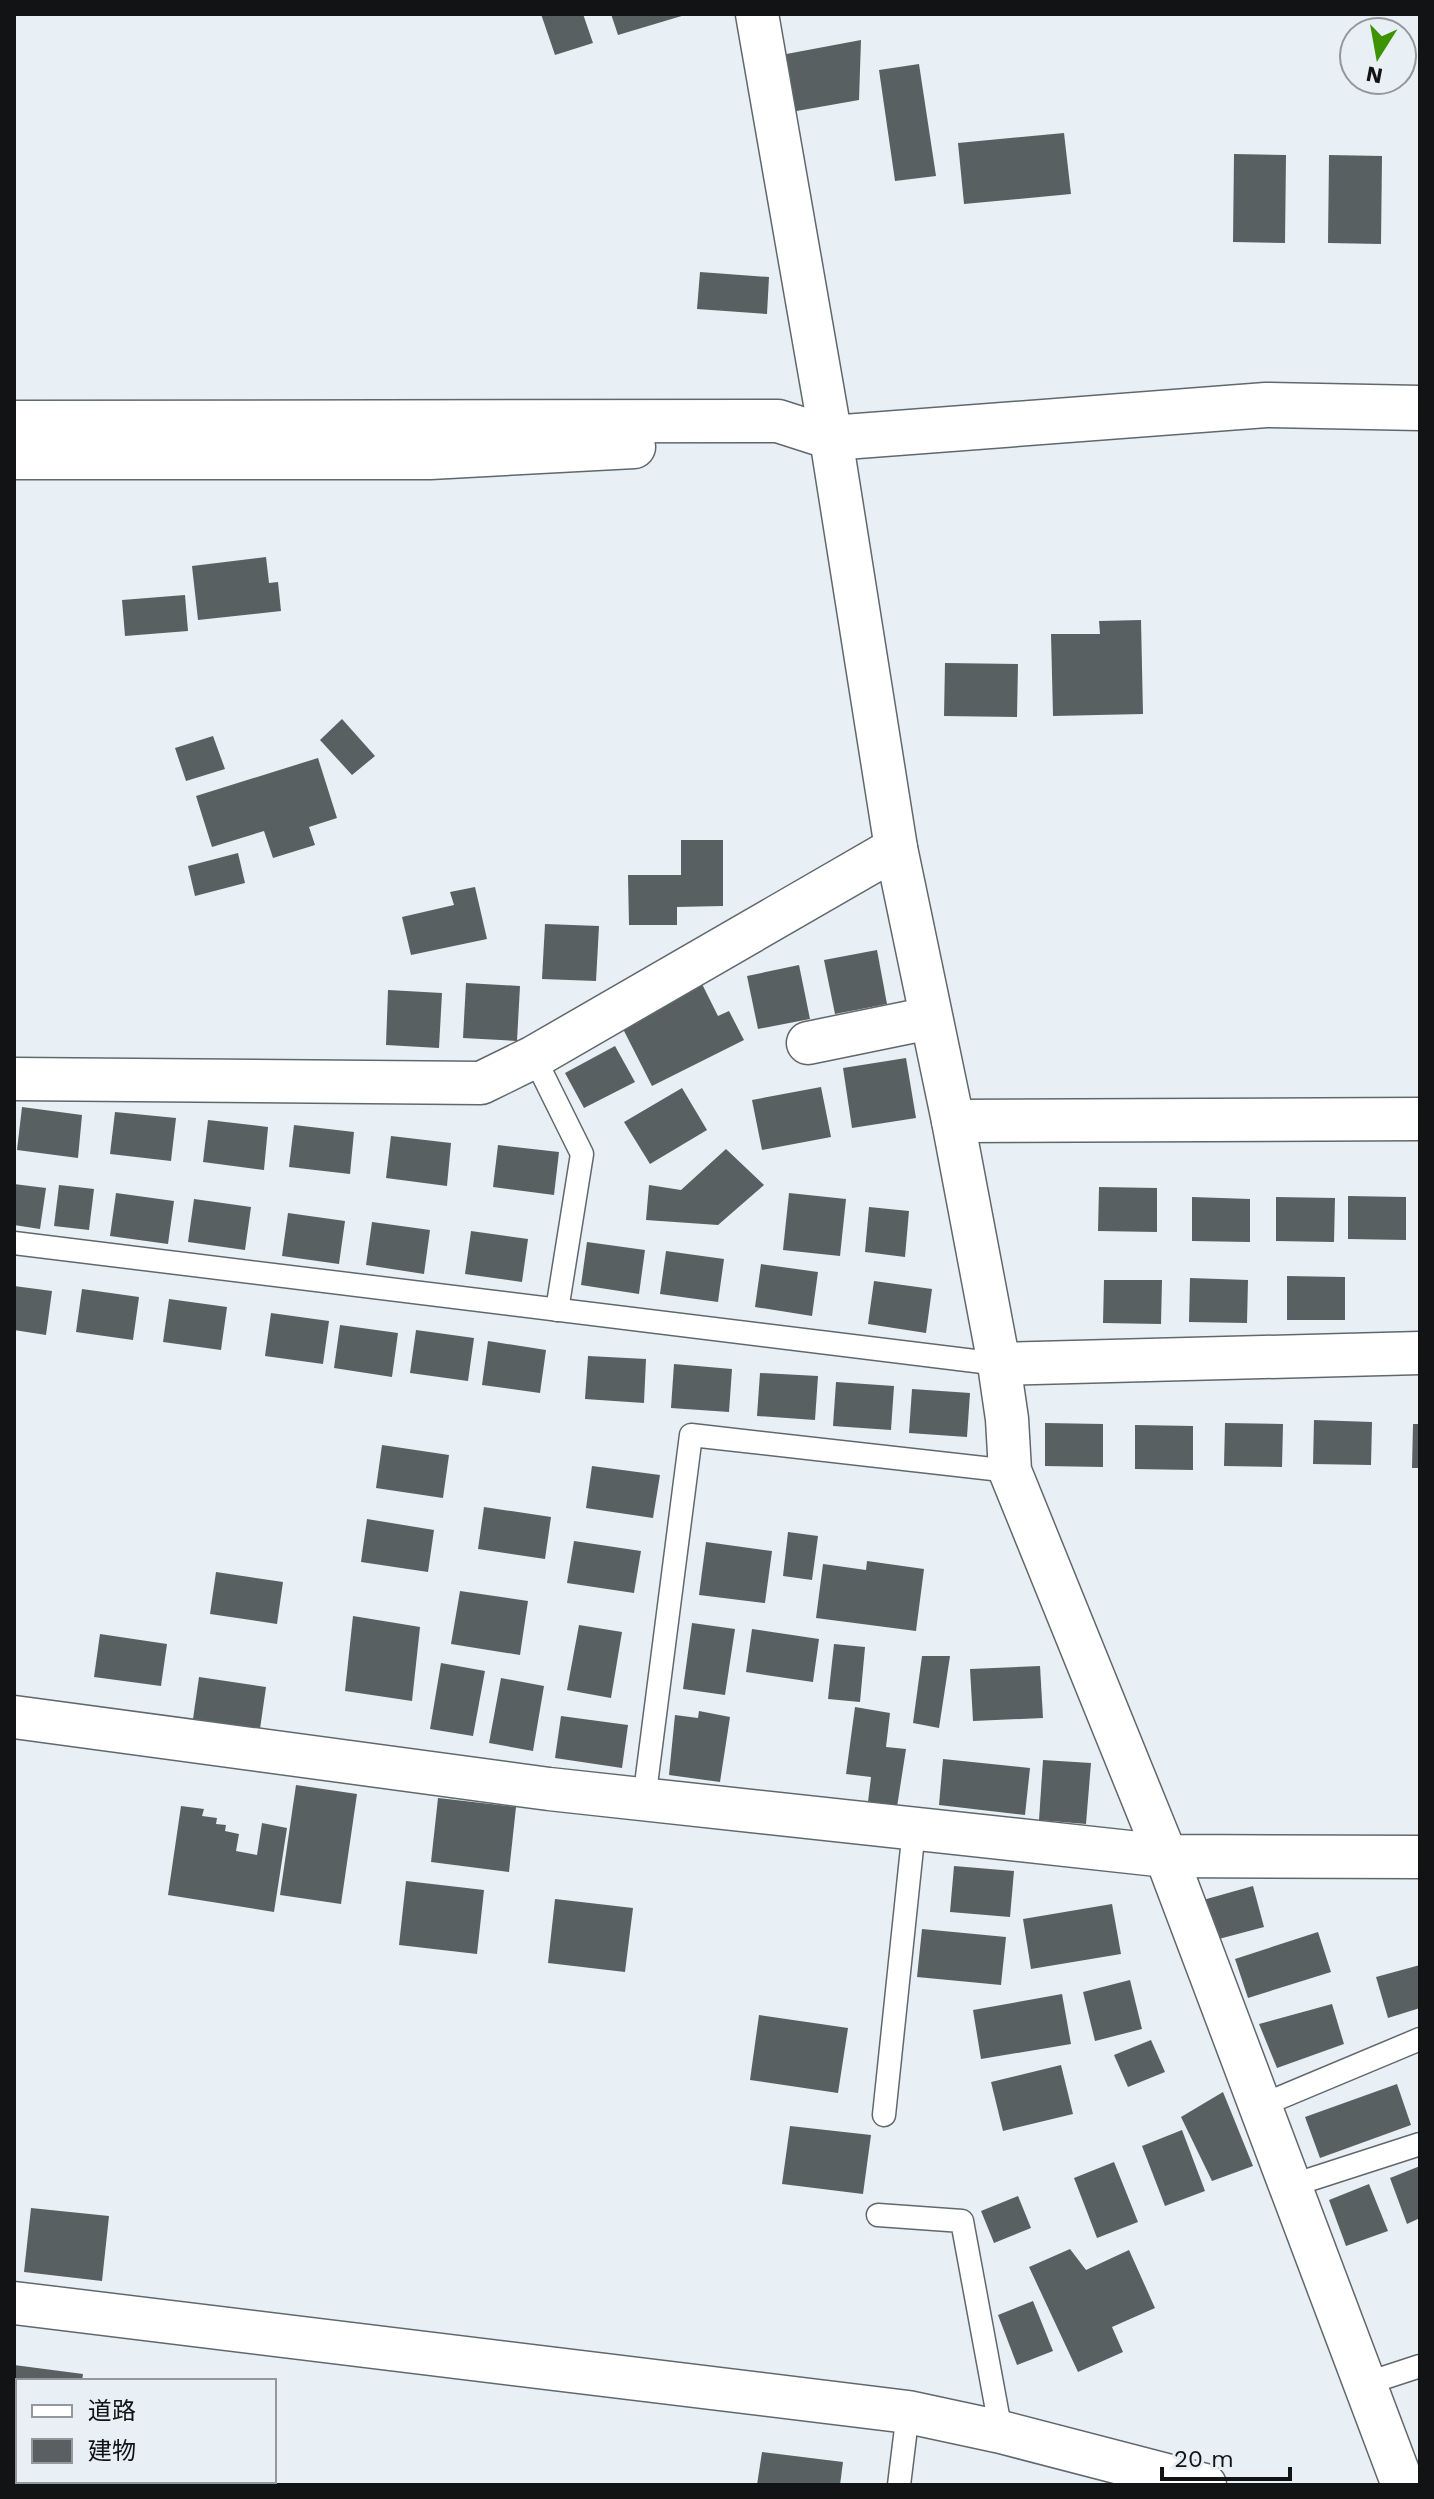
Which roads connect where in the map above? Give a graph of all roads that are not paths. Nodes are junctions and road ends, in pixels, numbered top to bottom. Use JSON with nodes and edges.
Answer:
{"nodes":[{"id":1,"x":757,"y":14,"type":"edge"},
{"id":2,"x":1420,"y":408,"type":"edge"},
{"id":3,"x":14,"y":422,"type":"edge"},
{"id":4,"x":831,"y":438,"type":"junction"},
{"id":5,"x":14,"y":458,"type":"edge"},
{"id":6,"x":896,"y":848,"type":"junction"},
{"id":7,"x":930,"y":1018,"type":"junction"},
{"id":8,"x":808,"y":1043,"type":"dead end"},
{"id":9,"x":534,"y":1057,"type":"junction"},
{"id":10,"x":14,"y":1079,"type":"edge"},
{"id":11,"x":1420,"y":1119,"type":"edge"},
{"id":12,"x":953,"y":1121,"type":"junction"},
{"id":13,"x":14,"y":1243,"type":"edge"},
{"id":14,"x":557,"y":1310,"type":"junction"},
{"id":15,"x":1420,"y":1353,"type":"edge"},
{"id":16,"x":999,"y":1364,"type":"junction"},
{"id":17,"x":1010,"y":1471,"type":"junction"},
{"id":18,"x":14,"y":1717,"type":"edge"},
{"id":19,"x":644,"y":1800,"type":"junction"},
{"id":20,"x":914,"y":1829,"type":"junction"},
{"id":21,"x":1166,"y":1856,"type":"junction"},
{"id":22,"x":1420,"y":1857,"type":"edge"},
{"id":23,"x":1420,"y":2039,"type":"edge"},
{"id":24,"x":1260,"y":2106,"type":"junction"},
{"id":25,"x":884,"y":2115,"type":"dead end"},
{"id":26,"x":1420,"y":2144,"type":"edge"},
{"id":27,"x":1290,"y":2186,"type":"junction"},
{"id":28,"x":878,"y":2215,"type":"dead end"},
{"id":29,"x":14,"y":2303,"type":"edge"},
{"id":30,"x":1420,"y":2366,"type":"edge"},
{"id":31,"x":1365,"y":2384,"type":"junction"},
{"id":32,"x":908,"y":2412,"type":"junction"},
{"id":33,"x":1001,"y":2432,"type":"junction"},
{"id":34,"x":899,"y":2485,"type":"edge"},
{"id":35,"x":1205,"y":2485,"type":"edge"},
{"id":36,"x":1403,"y":2485,"type":"edge"}],
"edges":[{"from":1,"to":4,"type":"street"},
{"from":2,"to":4,"type":"street"},
{"from":3,"to":4,"type":"street"},
{"from":4,"to":5,"type":"street"},
{"from":4,"to":6,"type":"street"},
{"from":6,"to":7,"type":"street"},
{"from":6,"to":9,"type":"street"},
{"from":7,"to":8,"type":"street"},
{"from":7,"to":12,"type":"street"},
{"from":9,"to":10,"type":"street"},
{"from":9,"to":14,"type":"lane"},
{"from":11,"to":12,"type":"street"},
{"from":12,"to":16,"type":"street"},
{"from":13,"to":14,"type":"lane"},
{"from":14,"to":16,"type":"lane"},
{"from":15,"to":16,"type":"street"},
{"from":16,"to":17,"type":"street"},
{"from":17,"to":19,"type":"lane"},
{"from":17,"to":21,"type":"street"},
{"from":18,"to":19,"type":"street"},
{"from":19,"to":20,"type":"street"},
{"from":20,"to":21,"type":"street"},
{"from":20,"to":25,"type":"lane"},
{"from":21,"to":22,"type":"street"},
{"from":21,"to":24,"type":"street"},
{"from":23,"to":24,"type":"lane"},
{"from":24,"to":27,"type":"street"},
{"from":26,"to":27,"type":"lane"},
{"from":27,"to":31,"type":"street"},
{"from":28,"to":33,"type":"lane"},
{"from":29,"to":32,"type":"street"},
{"from":30,"to":31,"type":"lane"},
{"from":31,"to":36,"type":"street"},
{"from":32,"to":33,"type":"street"},
{"from":32,"to":34,"type":"lane"},
{"from":33,"to":35,"type":"street"}]}
